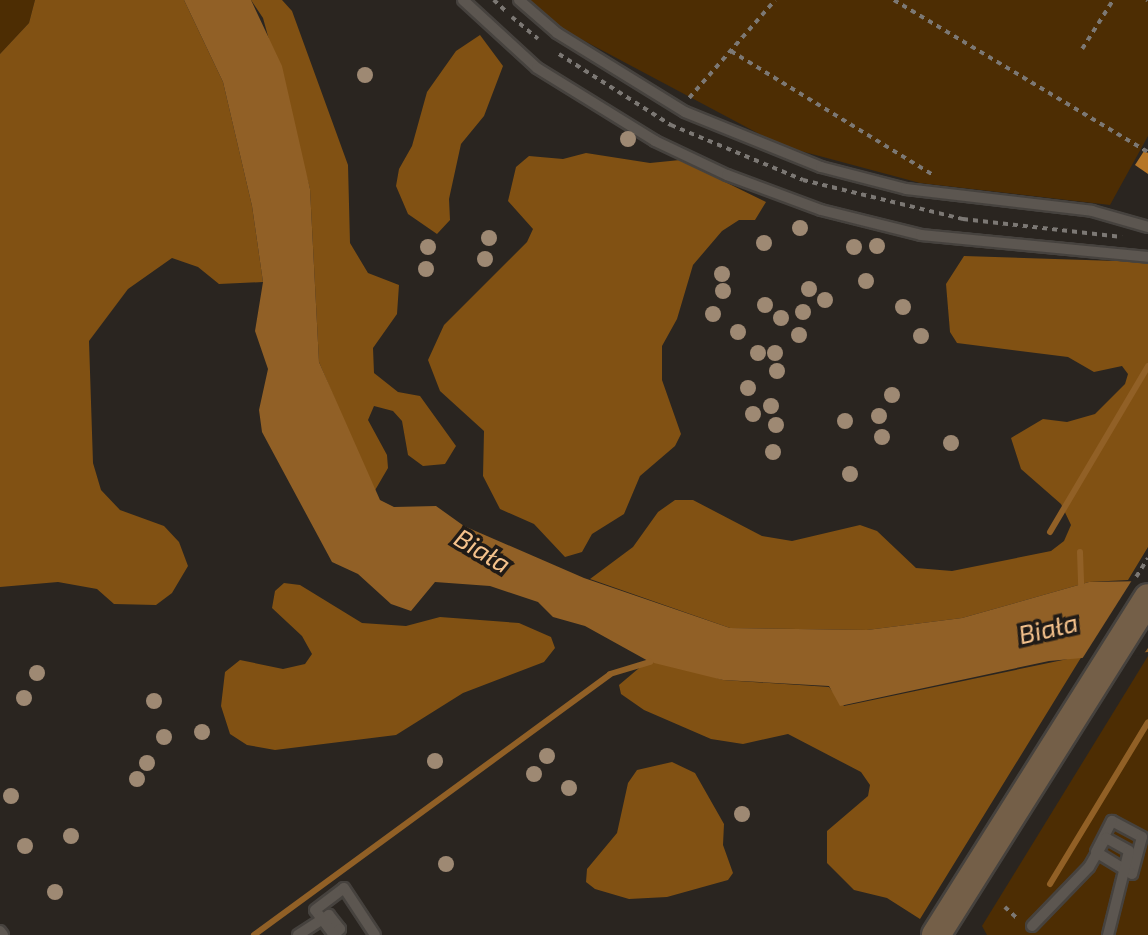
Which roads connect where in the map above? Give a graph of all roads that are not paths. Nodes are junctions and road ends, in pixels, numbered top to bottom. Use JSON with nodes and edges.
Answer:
{"nodes":[{"id":1,"x":463,"y":0,"type":"edge"},
{"id":2,"x":519,"y":0,"type":"edge"},
{"id":3,"x":1148,"y":227,"type":"edge"},
{"id":4,"x":1148,"y":257,"type":"edge"},
{"id":5,"x":1148,"y":598,"type":"edge"},
{"id":6,"x":1098,"y":853,"type":"junction"},
{"id":7,"x":1126,"y":870,"type":"junction"},
{"id":8,"x":1032,"y":926,"type":"dead end"},
{"id":9,"x":327,"y":931,"type":"edge"},
{"id":10,"x":298,"y":935,"type":"edge"},
{"id":11,"x":375,"y":935,"type":"edge"},
{"id":12,"x":936,"y":935,"type":"edge"},
{"id":13,"x":1108,"y":935,"type":"edge"}],
"edges":[{"from":1,"to":4,"type":"lane"},
{"from":2,"to":3,"type":"lane"},
{"from":5,"to":12,"type":"main road"},
{"from":6,"to":7,"type":"lane"},
{"from":6,"to":7,"type":"lane"},
{"from":6,"to":7,"type":"lane"},
{"from":6,"to":8,"type":"lane"},
{"from":7,"to":13,"type":"lane"},
{"from":9,"to":10,"type":"lane"},
{"from":9,"to":11,"type":"lane"}]}
